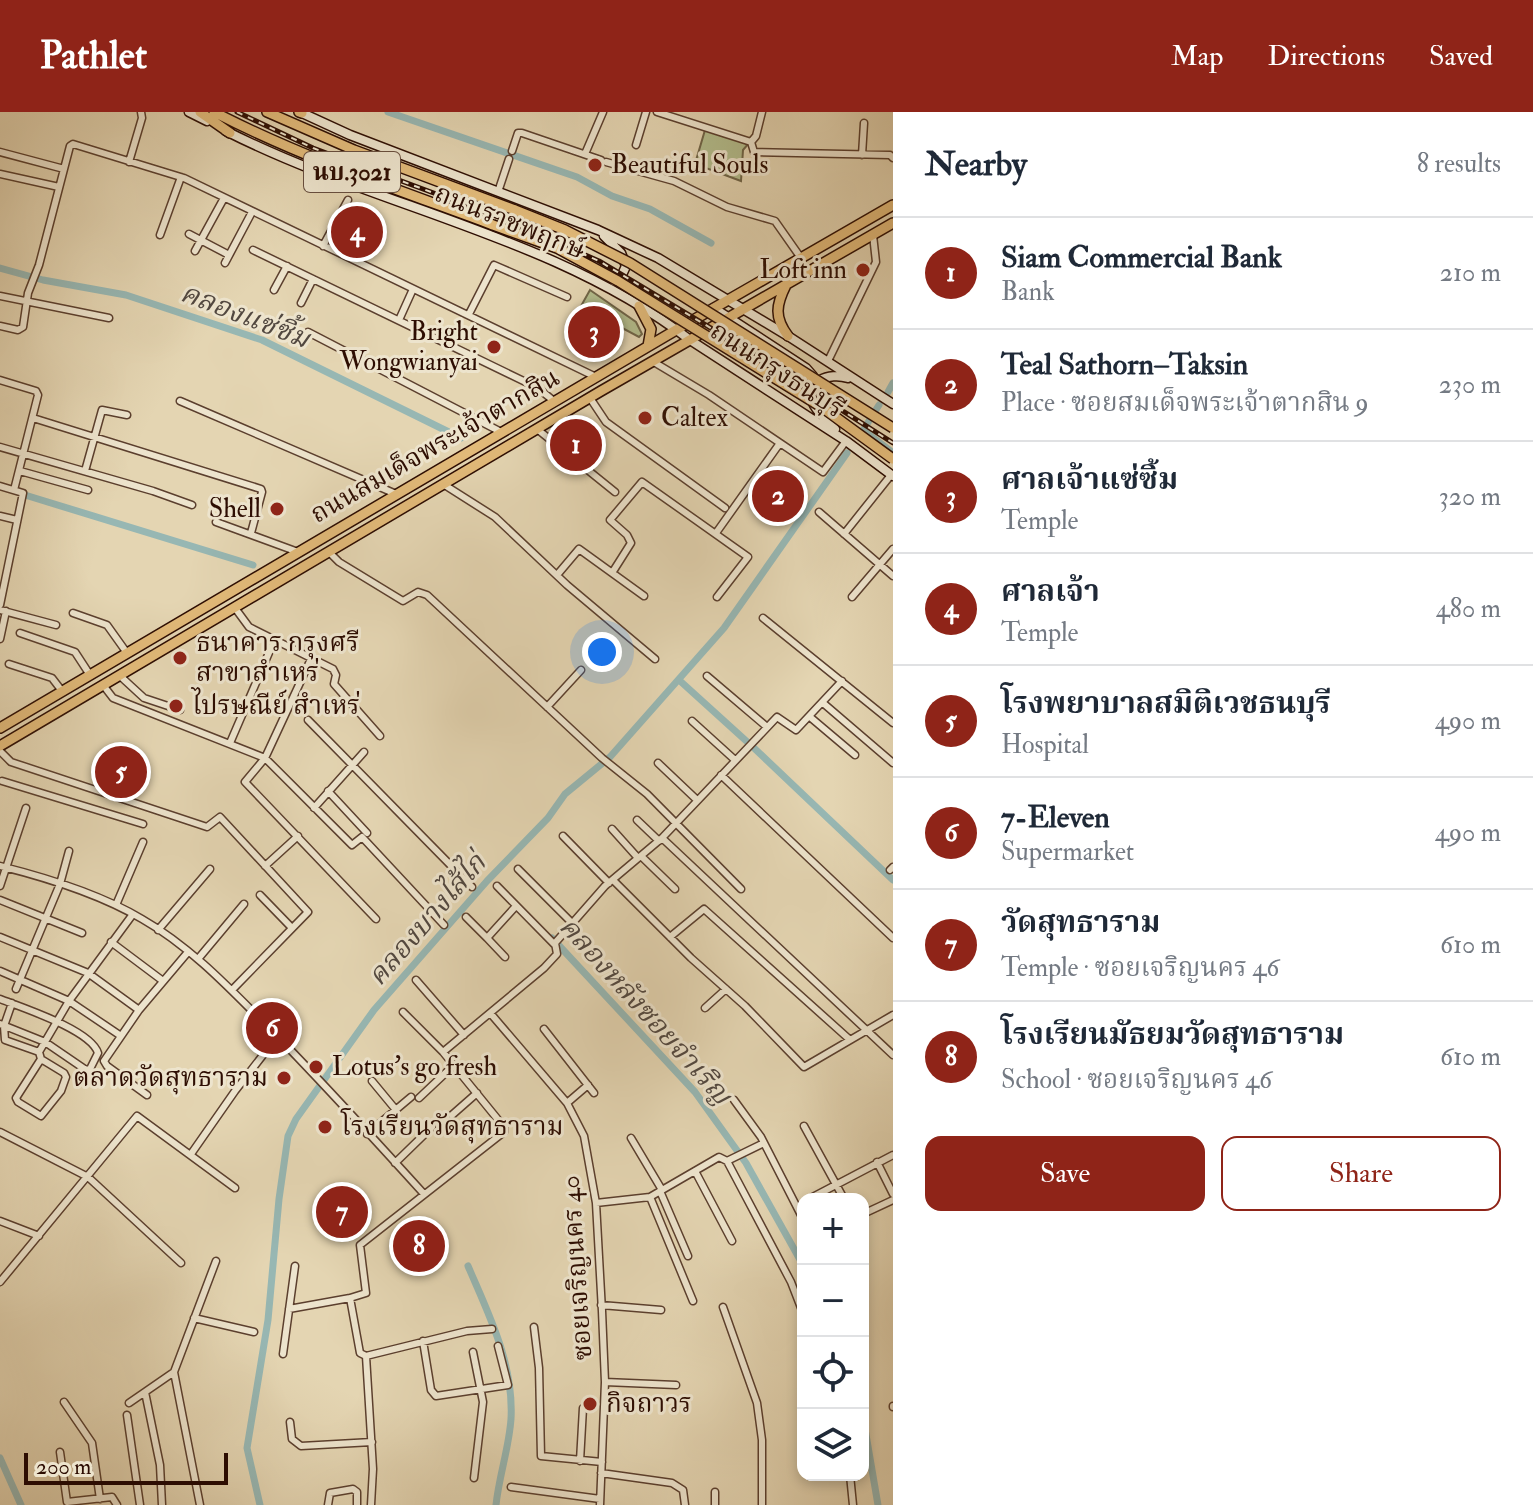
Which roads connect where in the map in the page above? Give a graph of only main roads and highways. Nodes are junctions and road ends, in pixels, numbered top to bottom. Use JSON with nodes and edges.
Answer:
{"nodes":[{"id":1,"x":189,"y":112,"type":"edge"},
{"id":2,"x":200,"y":112,"type":"edge"},
{"id":3,"x":214,"y":112,"type":"edge"},
{"id":4,"x":267,"y":112,"type":"edge"},
{"id":5,"x":300,"y":112,"type":"edge"},
{"id":6,"x":230,"y":133,"type":"junction"},
{"id":7,"x":893,"y":205,"type":"edge"},
{"id":8,"x":893,"y":223,"type":"edge"},
{"id":9,"x":598,"y":230,"type":"junction"},
{"id":10,"x":596,"y":281,"type":"junction"},
{"id":11,"x":786,"y":285,"type":"junction"},
{"id":12,"x":728,"y":299,"type":"junction"},
{"id":13,"x":639,"y":306,"type":"junction"},
{"id":14,"x":743,"y":309,"type":"junction"},
{"id":15,"x":714,"y":312,"type":"junction"},
{"id":16,"x":729,"y":318,"type":"junction"},
{"id":17,"x":695,"y":327,"type":"joint"},
{"id":18,"x":676,"y":330,"type":"junction"},
{"id":19,"x":788,"y":336,"type":"junction"},
{"id":20,"x":690,"y":340,"type":"junction"},
{"id":21,"x":648,"y":346,"type":"junction"},
{"id":22,"x":816,"y":384,"type":"junction"},
{"id":23,"x":867,"y":385,"type":"junction"},
{"id":24,"x":893,"y":404,"type":"edge"},
{"id":25,"x":893,"y":428,"type":"edge"},
{"id":26,"x":846,"y":441,"type":"junction"},
{"id":27,"x":893,"y":459,"type":"edge"},
{"id":28,"x":892,"y":476,"type":"edge"},
{"id":29,"x":107,"y":665,"type":"junction"},
{"id":30,"x":87,"y":676,"type":"junction"},
{"id":31,"x":118,"y":676,"type":"junction"},
{"id":32,"x":93,"y":690,"type":"junction"},
{"id":33,"x":0,"y":728,"type":"edge"},
{"id":34,"x":0,"y":748,"type":"edge"}],
"edges":[{"from":1,"to":6,"type":"main road","name":"ถนนราชพฤกษ์","number":"นบ.3021"},
{"from":2,"to":6,"type":"main road"},
{"from":3,"to":17,"type":"main road","name":"ถนนราชพฤกษ์","number":"นบ.3021","bridge":true},
{"from":4,"to":15,"type":"main road","name":"ถนนราชพฤกษ์","number":"นบ.3021","bridge":true},
{"from":5,"to":9,"type":"main road","name":"ถนนราชพฤกษ์","number":"นบ.3021"},
{"from":6,"to":10,"type":"main road","name":"ถนนราชพฤกษ์","number":"นบ.3021"},
{"from":7,"to":12,"type":"main road","name":"ถนนสมเด็จพระเจ้าตากสิน"},
{"from":8,"to":11,"type":"main road","name":"ถนนสมเด็จพระเจ้าตากสิน"},
{"from":9,"to":10,"type":"main road"},
{"from":9,"to":12,"type":"main road","name":"ถนนราชพฤกษ์","number":"นบ.3021"},
{"from":10,"to":13,"type":"main road","name":"ถนนราชพฤกษ์","number":"นบ.3021"},
{"from":11,"to":14,"type":"main road","name":"ถนนสมเด็จพระเจ้าตากสิน"},
{"from":11,"to":19,"type":"main road"},
{"from":12,"to":14,"type":"main road","name":"ถนนกรุงธนบุรี","number":"นบ.3021"},
{"from":12,"to":15,"type":"main road","name":"ถนนสมเด็จพระเจ้าตากสิน"},
{"from":13,"to":18,"type":"main road","name":"ถนนราชพฤกษ์","number":"นบ.3021"},
{"from":13,"to":21,"type":"main road"},
{"from":14,"to":16,"type":"main road","name":"ถนนสมเด็จพระเจ้าตากสิน"},
{"from":14,"to":19,"type":"main road","name":"ถนนกรุงธนบุรี"},
{"from":15,"to":16,"type":"main road"},
{"from":15,"to":18,"type":"main road","name":"ถนนสมเด็จพระเจ้าตากสิน"},
{"from":15,"to":25,"type":"main road","name":"ถนนกรุงธนบุรี","number":"นบ.3021","bridge":true},
{"from":16,"to":20,"type":"main road","name":"ถนนสมเด็จพระเจ้าตากสิน"},
{"from":16,"to":22,"type":"main road"},
{"from":17,"to":27,"type":"main road","name":"ถนนกรุงธนบุรี","number":"นบ.3021","bridge":true},
{"from":18,"to":20,"type":"main road","name":"ถนนกรุงธนบุรี","number":"นบ.3021"},
{"from":18,"to":21,"type":"main road","name":"ถนนสมเด็จพระเจ้าตากสิน"},
{"from":19,"to":23,"type":"main road","name":"ถนนกรุงธนบุรี"},
{"from":20,"to":26,"type":"main road","name":"ถนนกรุงธนบุรี"},
{"from":20,"to":31,"type":"main road","name":"ถนนสมเด็จพระเจ้าตากสิน"},
{"from":21,"to":29,"type":"main road","name":"ถนนสมเด็จพระเจ้าตากสิน"},
{"from":22,"to":23,"type":"main road"},
{"from":22,"to":26,"type":"main road"},
{"from":23,"to":24,"type":"main road","name":"ถนนกรุงธนบุรี"},
{"from":26,"to":28,"type":"main road","name":"ถนนกรุงธนบุรี"},
{"from":29,"to":30,"type":"main road","name":"ถนนสมเด็จพระเจ้าตากสิน"},
{"from":29,"to":31,"type":"main road"},
{"from":30,"to":32,"type":"main road"},
{"from":30,"to":33,"type":"main road","name":"ถนนสมเด็จพระเจ้าตากสิน"},
{"from":31,"to":32,"type":"main road","name":"ถนนสมเด็จพระเจ้าตากสิน"},
{"from":32,"to":34,"type":"main road","name":"ถนนสมเด็จพระเจ้าตากสิน"}]}
